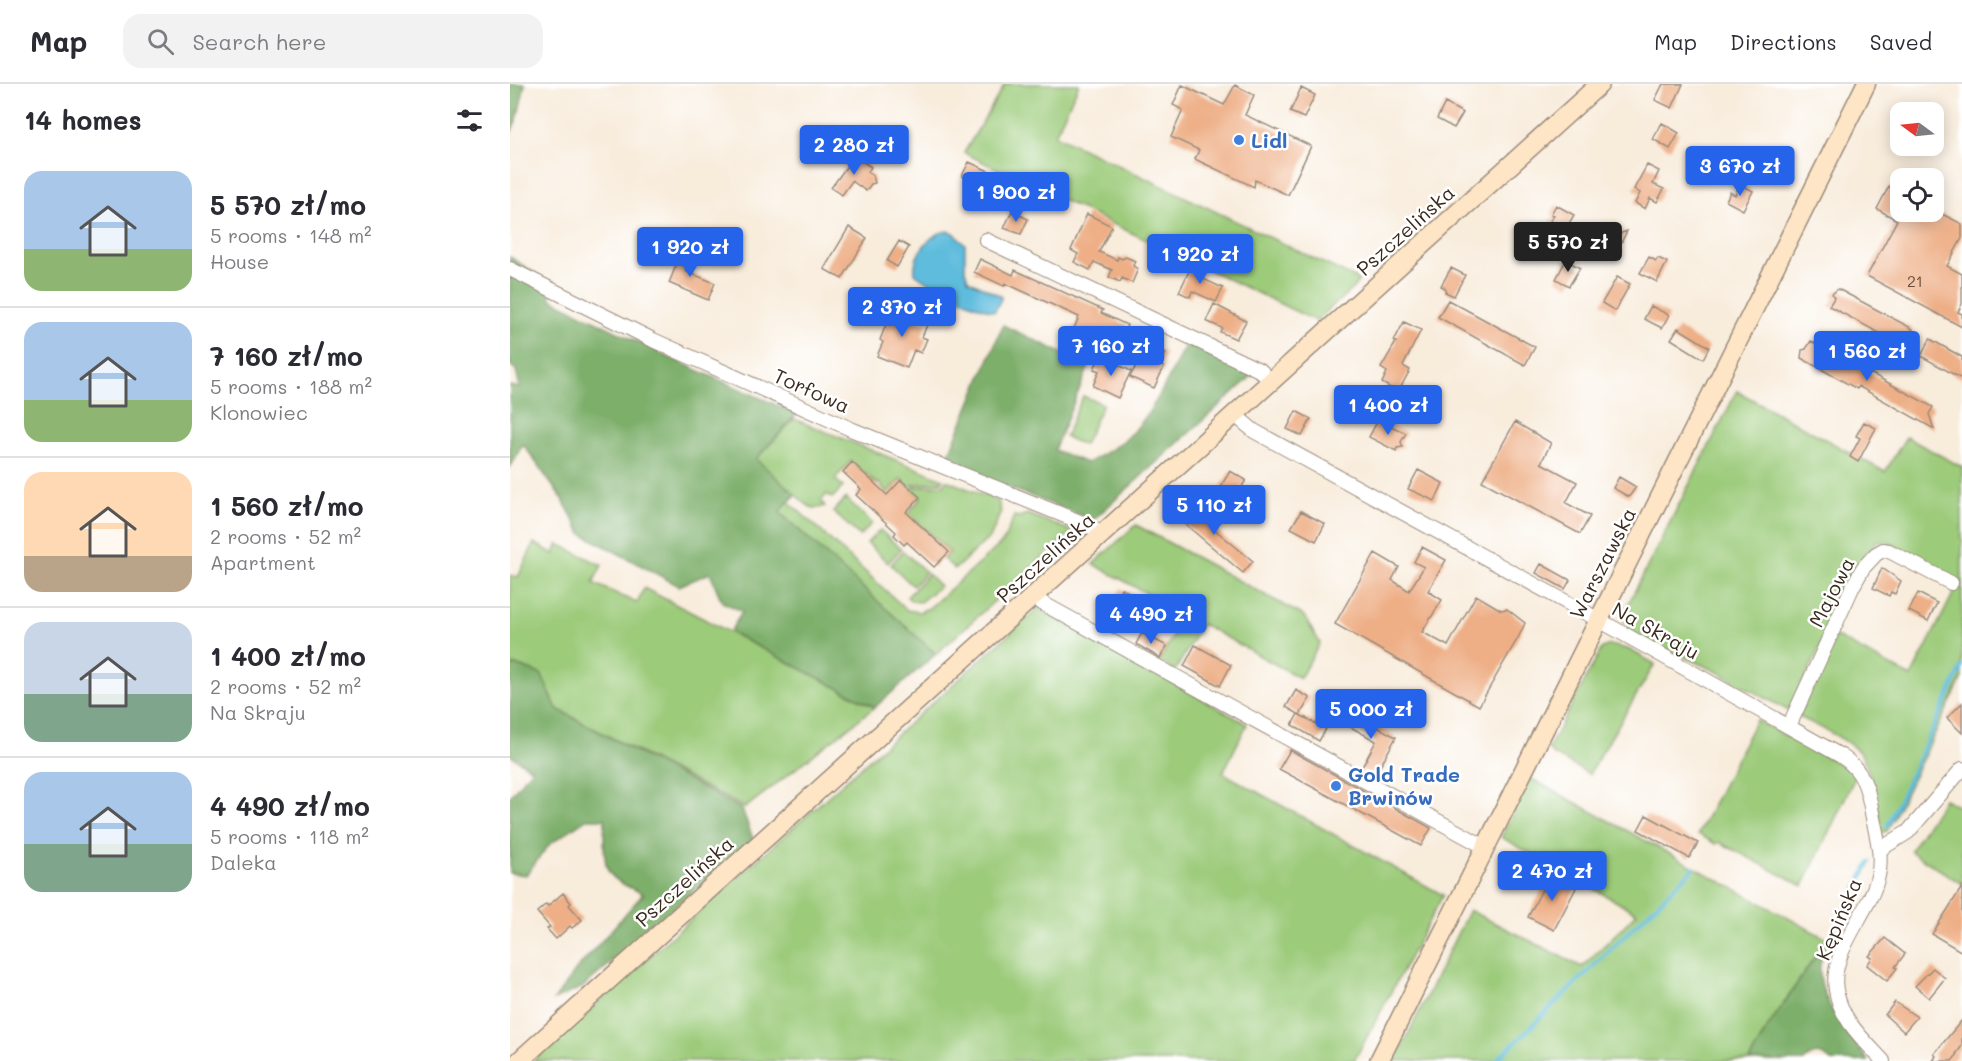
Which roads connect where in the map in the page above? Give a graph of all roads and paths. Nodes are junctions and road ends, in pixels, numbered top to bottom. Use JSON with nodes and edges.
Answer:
{"nodes":[{"id":1,"x":1600,"y":84,"type":"edge"},
{"id":2,"x":1866,"y":84,"type":"edge"},
{"id":3,"x":986,"y":240,"type":"dead end"},
{"id":4,"x":510,"y":269,"type":"edge"},
{"id":5,"x":1271,"y":382,"type":"junction"},
{"id":6,"x":1235,"y":415,"type":"junction"},
{"id":7,"x":1102,"y":535,"type":"junction"},
{"id":8,"x":1952,"y":583,"type":"dead end"},
{"id":9,"x":1033,"y":598,"type":"junction"},
{"id":10,"x":1599,"y":620,"type":"junction"},
{"id":11,"x":1789,"y":726,"type":"junction"},
{"id":12,"x":1962,"y":769,"type":"edge"},
{"id":13,"x":1485,"y":847,"type":"junction"},
{"id":14,"x":1879,"y":850,"type":"junction"},
{"id":15,"x":519,"y":1061,"type":"edge"},
{"id":16,"x":1378,"y":1061,"type":"edge"},
{"id":17,"x":1883,"y":1061,"type":"edge"}],
"edges":[{"from":1,"to":5,"type":"main road","name":"Pszczelińska"},
{"from":2,"to":10,"type":"main road","name":"Warszawska"},
{"from":3,"to":5,"type":"street"},
{"from":4,"to":7,"type":"street","name":"Torfowa"},
{"from":5,"to":6,"type":"main road","name":"Pszczelińska"},
{"from":6,"to":7,"type":"main road","name":"Pszczelińska"},
{"from":6,"to":10,"type":"street","name":"Na Skraju"},
{"from":7,"to":9,"type":"main road","name":"Pszczelińska"},
{"from":8,"to":11,"type":"street","name":"Majowa"},
{"from":9,"to":13,"type":"street"},
{"from":9,"to":15,"type":"main road","name":"Pszczelińska"},
{"from":10,"to":11,"type":"street","name":"Na Skraju"},
{"from":10,"to":13,"type":"main road","name":"Warszawska"},
{"from":11,"to":14,"type":"street","name":"Na Skraju"},
{"from":12,"to":14,"type":"street"},
{"from":13,"to":16,"type":"main road","name":"Warszawska"},
{"from":14,"to":17,"type":"street","name":"Kępińska"}]}
